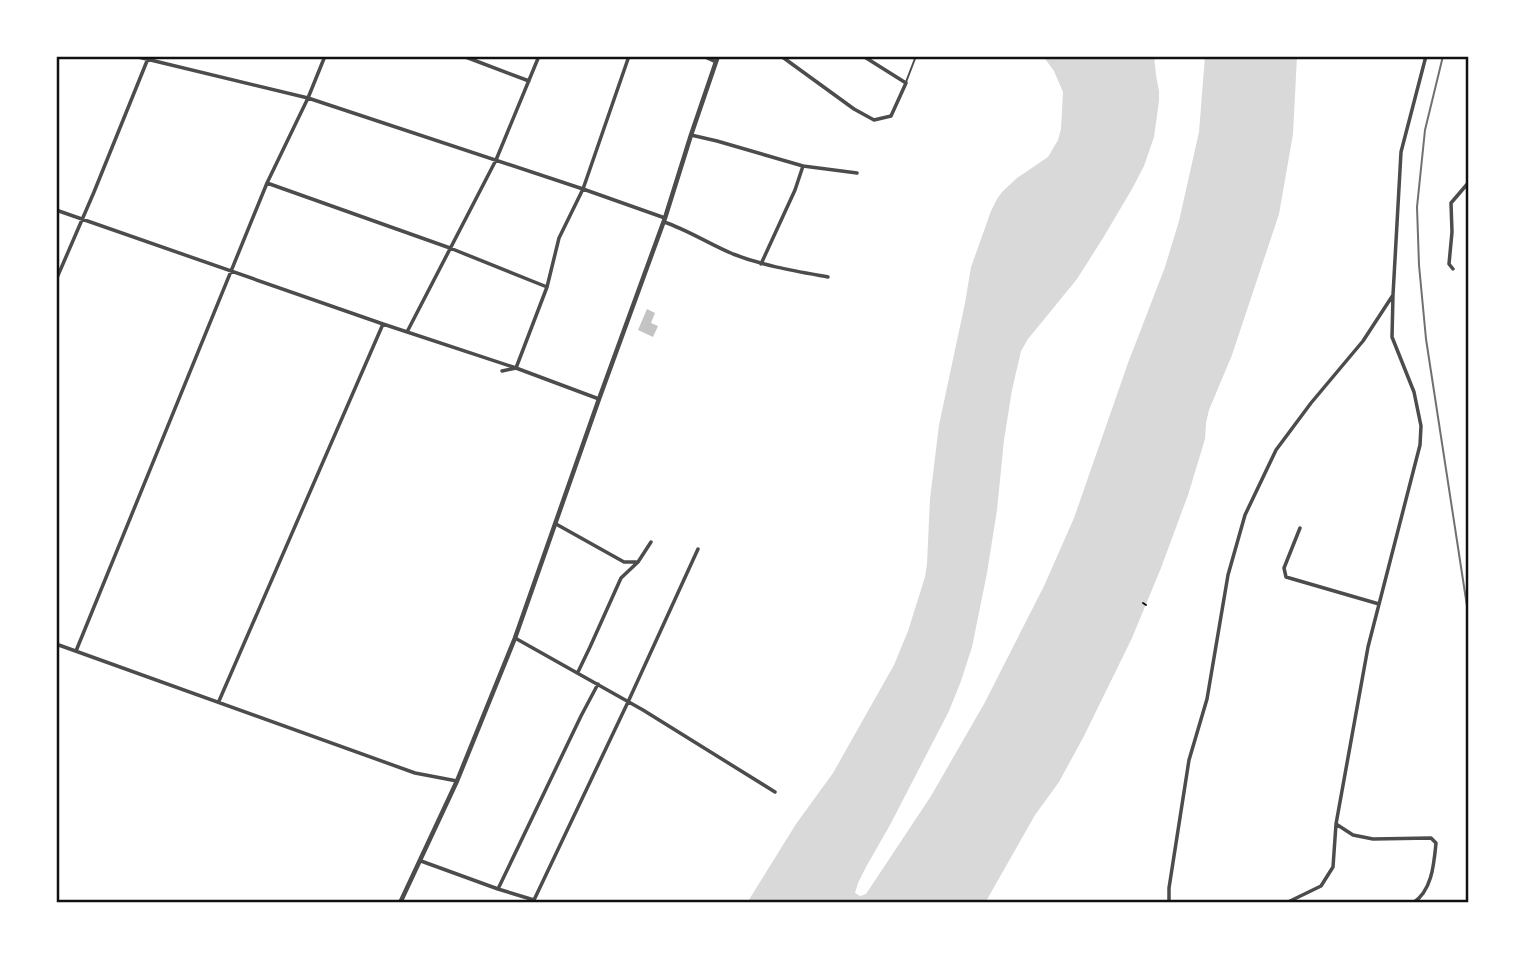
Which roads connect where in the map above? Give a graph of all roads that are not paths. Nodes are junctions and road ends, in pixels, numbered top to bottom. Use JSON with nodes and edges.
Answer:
{"nodes":[{"id":1,"x":134,"y":56,"type":"edge"},
{"id":2,"x":325,"y":56,"type":"edge"},
{"id":3,"x":463,"y":56,"type":"edge"},
{"id":4,"x":539,"y":56,"type":"edge"},
{"id":5,"x":628,"y":56,"type":"edge"},
{"id":6,"x":703,"y":56,"type":"edge"},
{"id":7,"x":781,"y":56,"type":"edge"},
{"id":8,"x":863,"y":56,"type":"edge"},
{"id":9,"x":916,"y":56,"type":"edge"},
{"id":10,"x":1426,"y":56,"type":"edge"},
{"id":11,"x":148,"y":58,"type":"edge"},
{"id":12,"x":717,"y":59,"type":"edge"},
{"id":13,"x":529,"y":81,"type":"junction"},
{"id":14,"x":906,"y":83,"type":"junction"},
{"id":15,"x":308,"y":98,"type":"junction"},
{"id":16,"x":691,"y":135,"type":"junction"},
{"id":17,"x":496,"y":160,"type":"junction"},
{"id":18,"x":803,"y":166,"type":"junction"},
{"id":19,"x":857,"y":173,"type":"dead end"},
{"id":20,"x":1469,"y":182,"type":"edge"},
{"id":21,"x":267,"y":183,"type":"junction"},
{"id":22,"x":583,"y":189,"type":"junction"},
{"id":23,"x":56,"y":210,"type":"edge"},
{"id":24,"x":82,"y":219,"type":"junction"},
{"id":25,"x":665,"y":220,"type":"junction"},
{"id":26,"x":450,"y":248,"type":"junction"},
{"id":27,"x":761,"y":264,"type":"junction"},
{"id":28,"x":1453,"y":269,"type":"dead end"},
{"id":29,"x":230,"y":271,"type":"junction"},
{"id":30,"x":828,"y":277,"type":"dead end"},
{"id":31,"x":56,"y":280,"type":"edge"},
{"id":32,"x":547,"y":286,"type":"junction"},
{"id":33,"x":1393,"y":295,"type":"junction"},
{"id":34,"x":383,"y":324,"type":"junction"},
{"id":35,"x":407,"y":332,"type":"junction"},
{"id":36,"x":516,"y":368,"type":"junction"},
{"id":37,"x":502,"y":371,"type":"dead end"},
{"id":38,"x":599,"y":399,"type":"junction"},
{"id":39,"x":556,"y":524,"type":"junction"},
{"id":40,"x":1300,"y":528,"type":"dead end"},
{"id":41,"x":651,"y":542,"type":"dead end"},
{"id":42,"x":698,"y":549,"type":"dead end"},
{"id":43,"x":638,"y":562,"type":"junction"},
{"id":44,"x":1380,"y":604,"type":"junction"},
{"id":45,"x":515,"y":638,"type":"junction"},
{"id":46,"x":56,"y":643,"type":"edge"},
{"id":47,"x":76,"y":651,"type":"junction"},
{"id":48,"x":578,"y":672,"type":"junction"},
{"id":49,"x":598,"y":684,"type":"junction"},
{"id":50,"x":219,"y":702,"type":"junction"},
{"id":51,"x":628,"y":702,"type":"junction"},
{"id":52,"x":457,"y":781,"type":"junction"},
{"id":53,"x":775,"y":792,"type":"dead end"},
{"id":54,"x":1336,"y":824,"type":"junction"},
{"id":55,"x":421,"y":861,"type":"junction"},
{"id":56,"x":498,"y":889,"type":"junction"},
{"id":57,"x":400,"y":903,"type":"edge"},
{"id":58,"x":1169,"y":903,"type":"edge"},
{"id":59,"x":1286,"y":903,"type":"edge"},
{"id":60,"x":1413,"y":903,"type":"edge"}],
"edges":[{"from":1,"to":11,"type":"street"},
{"from":2,"to":15,"type":"street"},
{"from":3,"to":13,"type":"street"},
{"from":4,"to":13,"type":"street"},
{"from":5,"to":22,"type":"street"},
{"from":6,"to":12,"type":"street"},
{"from":7,"to":14,"type":"street"},
{"from":8,"to":14,"type":"street"},
{"from":9,"to":14,"type":"lane"},
{"from":10,"to":33,"type":"street"},
{"from":11,"to":15,"type":"street"},
{"from":11,"to":24,"type":"street"},
{"from":12,"to":16,"type":"street"},
{"from":13,"to":17,"type":"street"},
{"from":15,"to":17,"type":"street"},
{"from":15,"to":21,"type":"street"},
{"from":16,"to":18,"type":"street"},
{"from":16,"to":25,"type":"street"},
{"from":17,"to":22,"type":"street"},
{"from":17,"to":26,"type":"street"},
{"from":18,"to":19,"type":"street"},
{"from":18,"to":27,"type":"street"},
{"from":20,"to":28,"type":"street"},
{"from":21,"to":26,"type":"street"},
{"from":21,"to":29,"type":"street"},
{"from":22,"to":25,"type":"street"},
{"from":22,"to":32,"type":"street"},
{"from":23,"to":24,"type":"street"},
{"from":24,"to":29,"type":"street"},
{"from":24,"to":31,"type":"street"},
{"from":25,"to":27,"type":"street"},
{"from":25,"to":38,"type":"street"},
{"from":26,"to":32,"type":"street"},
{"from":26,"to":35,"type":"street"},
{"from":27,"to":30,"type":"street"},
{"from":29,"to":34,"type":"street"},
{"from":29,"to":47,"type":"street"},
{"from":32,"to":36,"type":"street"},
{"from":33,"to":44,"type":"street"},
{"from":33,"to":58,"type":"street"},
{"from":34,"to":35,"type":"street"},
{"from":34,"to":50,"type":"street"},
{"from":35,"to":36,"type":"street"},
{"from":36,"to":37,"type":"street"},
{"from":36,"to":38,"type":"street"},
{"from":38,"to":39,"type":"street"},
{"from":39,"to":43,"type":"street"},
{"from":39,"to":45,"type":"street"},
{"from":40,"to":44,"type":"street"},
{"from":41,"to":43,"type":"street"},
{"from":42,"to":51,"type":"street"},
{"from":43,"to":48,"type":"street"},
{"from":44,"to":54,"type":"street"},
{"from":45,"to":48,"type":"street"},
{"from":45,"to":52,"type":"street"},
{"from":46,"to":47,"type":"street"},
{"from":47,"to":50,"type":"street"},
{"from":48,"to":49,"type":"street"},
{"from":49,"to":51,"type":"street"},
{"from":49,"to":56,"type":"street"},
{"from":50,"to":52,"type":"street"},
{"from":51,"to":53,"type":"street"},
{"from":51,"to":56,"type":"street"},
{"from":52,"to":55,"type":"street"},
{"from":54,"to":59,"type":"street"},
{"from":54,"to":60,"type":"street"},
{"from":55,"to":56,"type":"street"},
{"from":55,"to":57,"type":"street"}]}
